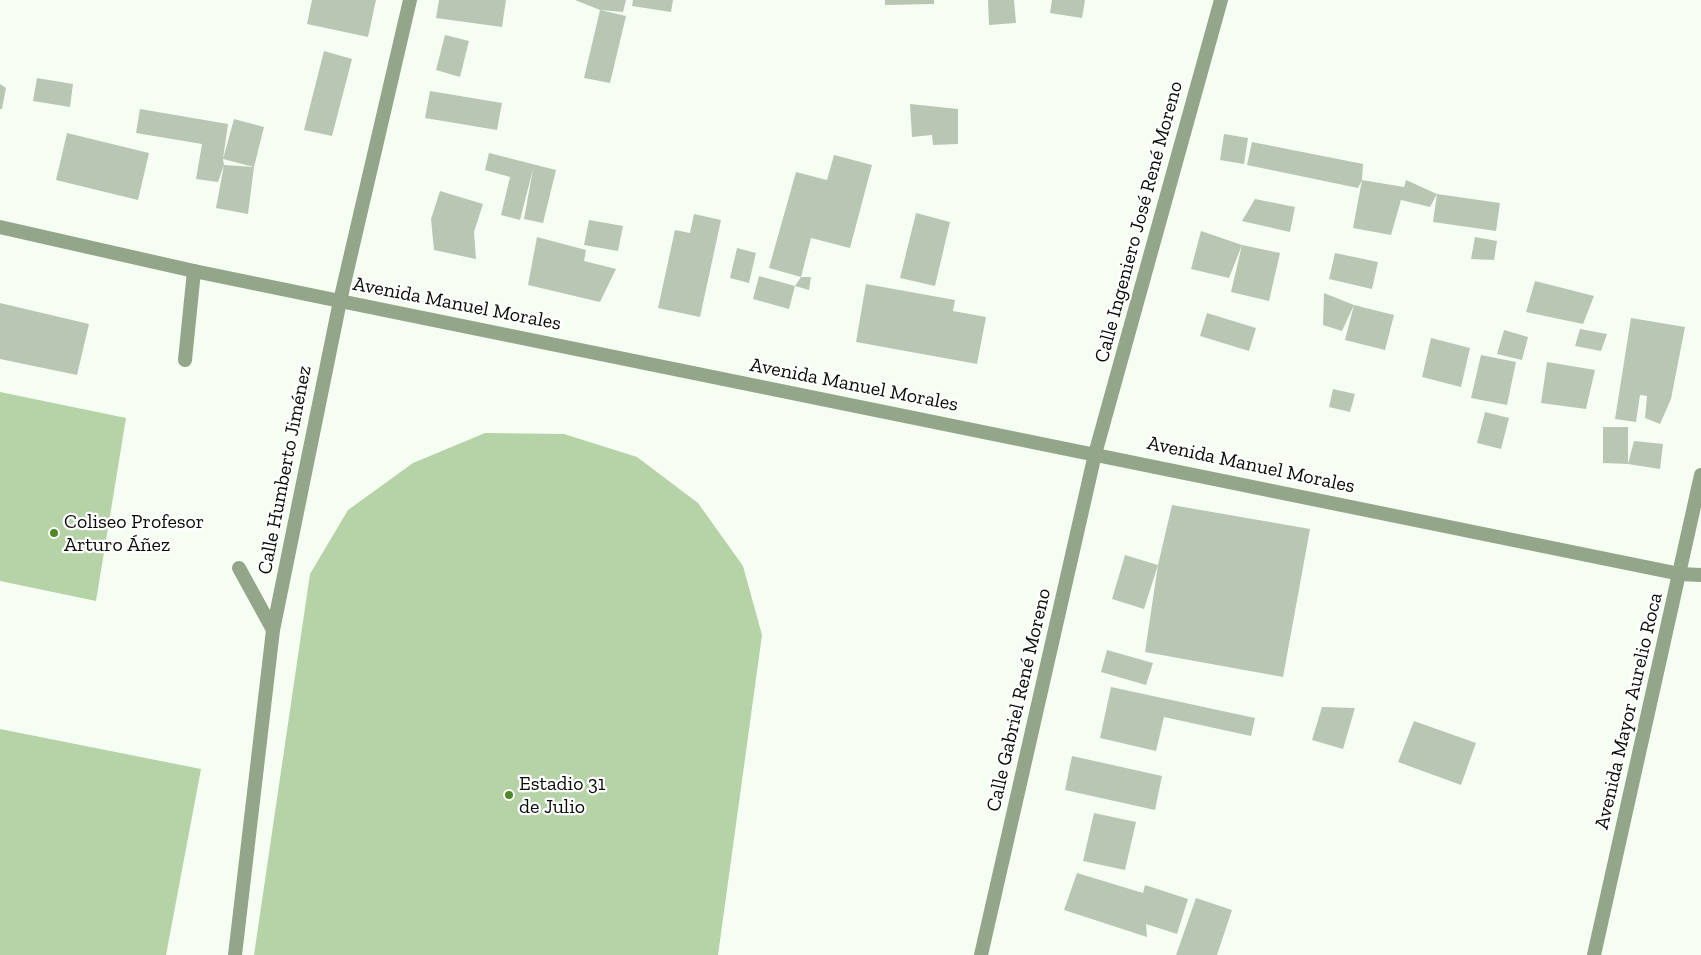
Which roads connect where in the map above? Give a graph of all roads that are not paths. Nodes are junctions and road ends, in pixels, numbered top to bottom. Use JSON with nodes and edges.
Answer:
{"nodes":[{"id":1,"x":410,"y":0,"type":"edge"},
{"id":2,"x":1221,"y":0,"type":"edge"},
{"id":3,"x":0,"y":227,"type":"edge"},
{"id":4,"x":194,"y":271,"type":"junction"},
{"id":5,"x":340,"y":301,"type":"junction"},
{"id":6,"x":185,"y":360,"type":"dead end"},
{"id":7,"x":1095,"y":454,"type":"junction"},
{"id":8,"x":1701,"y":475,"type":"edge"},
{"id":9,"x":239,"y":568,"type":"dead end"},
{"id":10,"x":1680,"y":574,"type":"junction"},
{"id":11,"x":1701,"y":575,"type":"edge"},
{"id":12,"x":273,"y":630,"type":"junction"},
{"id":13,"x":235,"y":955,"type":"edge"},
{"id":14,"x":981,"y":955,"type":"edge"},
{"id":15,"x":1594,"y":955,"type":"edge"}],
"edges":[{"from":1,"to":5,"type":"street","name":"Calle Humberto Jiménez"},
{"from":2,"to":7,"type":"street","name":"Calle Ingeniero José René Moreno"},
{"from":3,"to":4,"type":"street","name":"Avenida Manuel Morales"},
{"from":4,"to":5,"type":"street","name":"Avenida Manuel Morales"},
{"from":4,"to":6,"type":"street"},
{"from":5,"to":7,"type":"street","name":"Avenida Manuel Morales"},
{"from":5,"to":12,"type":"street","name":"Calle Humberto Jiménez"},
{"from":7,"to":10,"type":"street","name":"Avenida Manuel Morales"},
{"from":7,"to":14,"type":"street","name":"Calle Gabriel René Moreno"},
{"from":8,"to":10,"type":"street","name":"Avenida Mayor Aurelio Roca"},
{"from":9,"to":12,"type":"street"},
{"from":10,"to":11,"type":"street","name":"Avenida Manuel Morales"},
{"from":10,"to":15,"type":"street","name":"Avenida Mayor Aurelio Roca"},
{"from":12,"to":13,"type":"street","name":"Calle Humberto Jiménez"}]}
